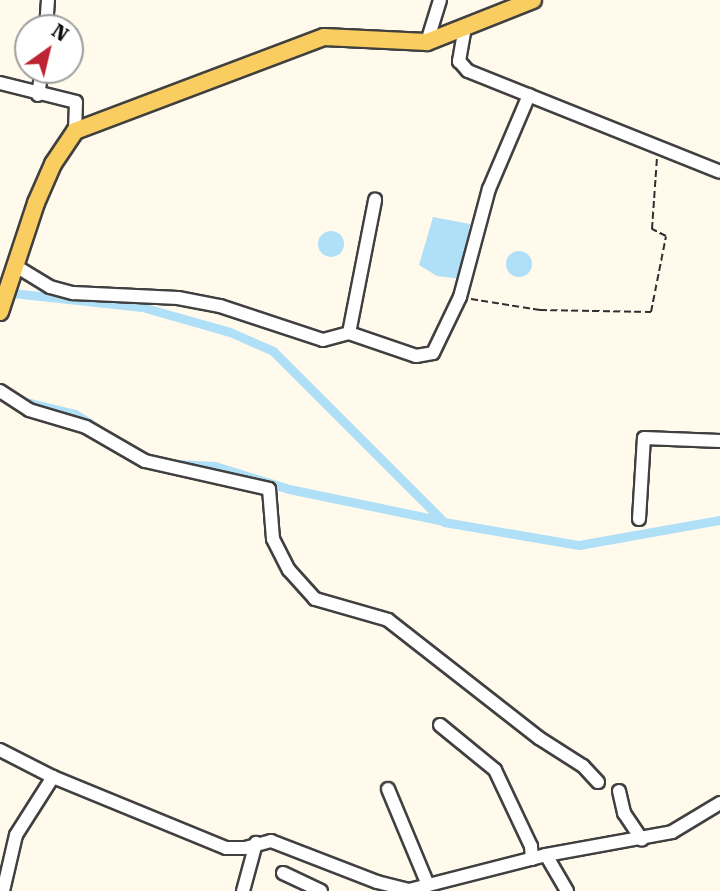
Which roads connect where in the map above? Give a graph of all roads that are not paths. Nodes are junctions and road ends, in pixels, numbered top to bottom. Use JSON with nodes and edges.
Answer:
{"nodes":[{"id":1,"x":440,"y":0,"type":"edge"},
{"id":2,"x":533,"y":0,"type":"edge"},
{"id":3,"x":466,"y":27,"type":"junction"},
{"id":4,"x":427,"y":42,"type":"junction"},
{"id":5,"x":0,"y":83,"type":"edge"},
{"id":6,"x":39,"y":84,"type":"edge"},
{"id":7,"x":38,"y":95,"type":"junction"},
{"id":8,"x":529,"y":95,"type":"junction"},
{"id":9,"x":75,"y":131,"type":"junction"},
{"id":10,"x":720,"y":172,"type":"edge"},
{"id":11,"x":375,"y":200,"type":"dead end"},
{"id":12,"x":14,"y":267,"type":"junction"},
{"id":13,"x":0,"y":312,"type":"edge"},
{"id":14,"x":349,"y":332,"type":"junction"},
{"id":15,"x":0,"y":391,"type":"edge"},
{"id":16,"x":720,"y":441,"type":"edge"},
{"id":17,"x":639,"y":519,"type":"dead end"},
{"id":18,"x":440,"y":725,"type":"dead end"},
{"id":19,"x":0,"y":750,"type":"edge"},
{"id":20,"x":53,"y":777,"type":"junction"},
{"id":21,"x":598,"y":782,"type":"dead end"},
{"id":22,"x":388,"y":789,"type":"dead end"},
{"id":23,"x":620,"y":791,"type":"dead end"},
{"id":24,"x":720,"y":803,"type":"edge"},
{"id":25,"x":642,"y":840,"type":"junction"},
{"id":26,"x":256,"y":843,"type":"junction"},
{"id":27,"x":546,"y":855,"type":"junction"},
{"id":28,"x":532,"y":859,"type":"junction"},
{"id":29,"x":283,"y":873,"type":"dead end"},
{"id":30,"x":428,"y":885,"type":"junction"},
{"id":31,"x":375,"y":887,"type":"edge"},
{"id":32,"x":408,"y":890,"type":"edge"},
{"id":33,"x":4,"y":891,"type":"edge"},
{"id":34,"x":243,"y":891,"type":"edge"},
{"id":35,"x":321,"y":891,"type":"edge"},
{"id":36,"x":567,"y":891,"type":"edge"}],
"edges":[{"from":1,"to":4,"type":"street"},
{"from":2,"to":3,"type":"main road"},
{"from":3,"to":4,"type":"main road"},
{"from":3,"to":8,"type":"street"},
{"from":4,"to":9,"type":"main road"},
{"from":5,"to":7,"type":"street"},
{"from":6,"to":7,"type":"street"},
{"from":7,"to":9,"type":"street"},
{"from":8,"to":10,"type":"street"},
{"from":8,"to":14,"type":"street"},
{"from":9,"to":12,"type":"main road"},
{"from":11,"to":14,"type":"street"},
{"from":12,"to":13,"type":"main road"},
{"from":12,"to":14,"type":"street"},
{"from":15,"to":21,"type":"street"},
{"from":16,"to":17,"type":"street"},
{"from":18,"to":28,"type":"street"},
{"from":19,"to":20,"type":"street"},
{"from":20,"to":26,"type":"street"},
{"from":20,"to":33,"type":"street"},
{"from":22,"to":30,"type":"street"},
{"from":23,"to":25,"type":"street"},
{"from":24,"to":25,"type":"street"},
{"from":25,"to":27,"type":"street"},
{"from":26,"to":31,"type":"street"},
{"from":26,"to":34,"type":"street"},
{"from":27,"to":28,"type":"street"},
{"from":27,"to":36,"type":"street"},
{"from":28,"to":30,"type":"street"},
{"from":29,"to":35,"type":"street"},
{"from":30,"to":32,"type":"street"},
{"from":31,"to":32,"type":"street"}]}
